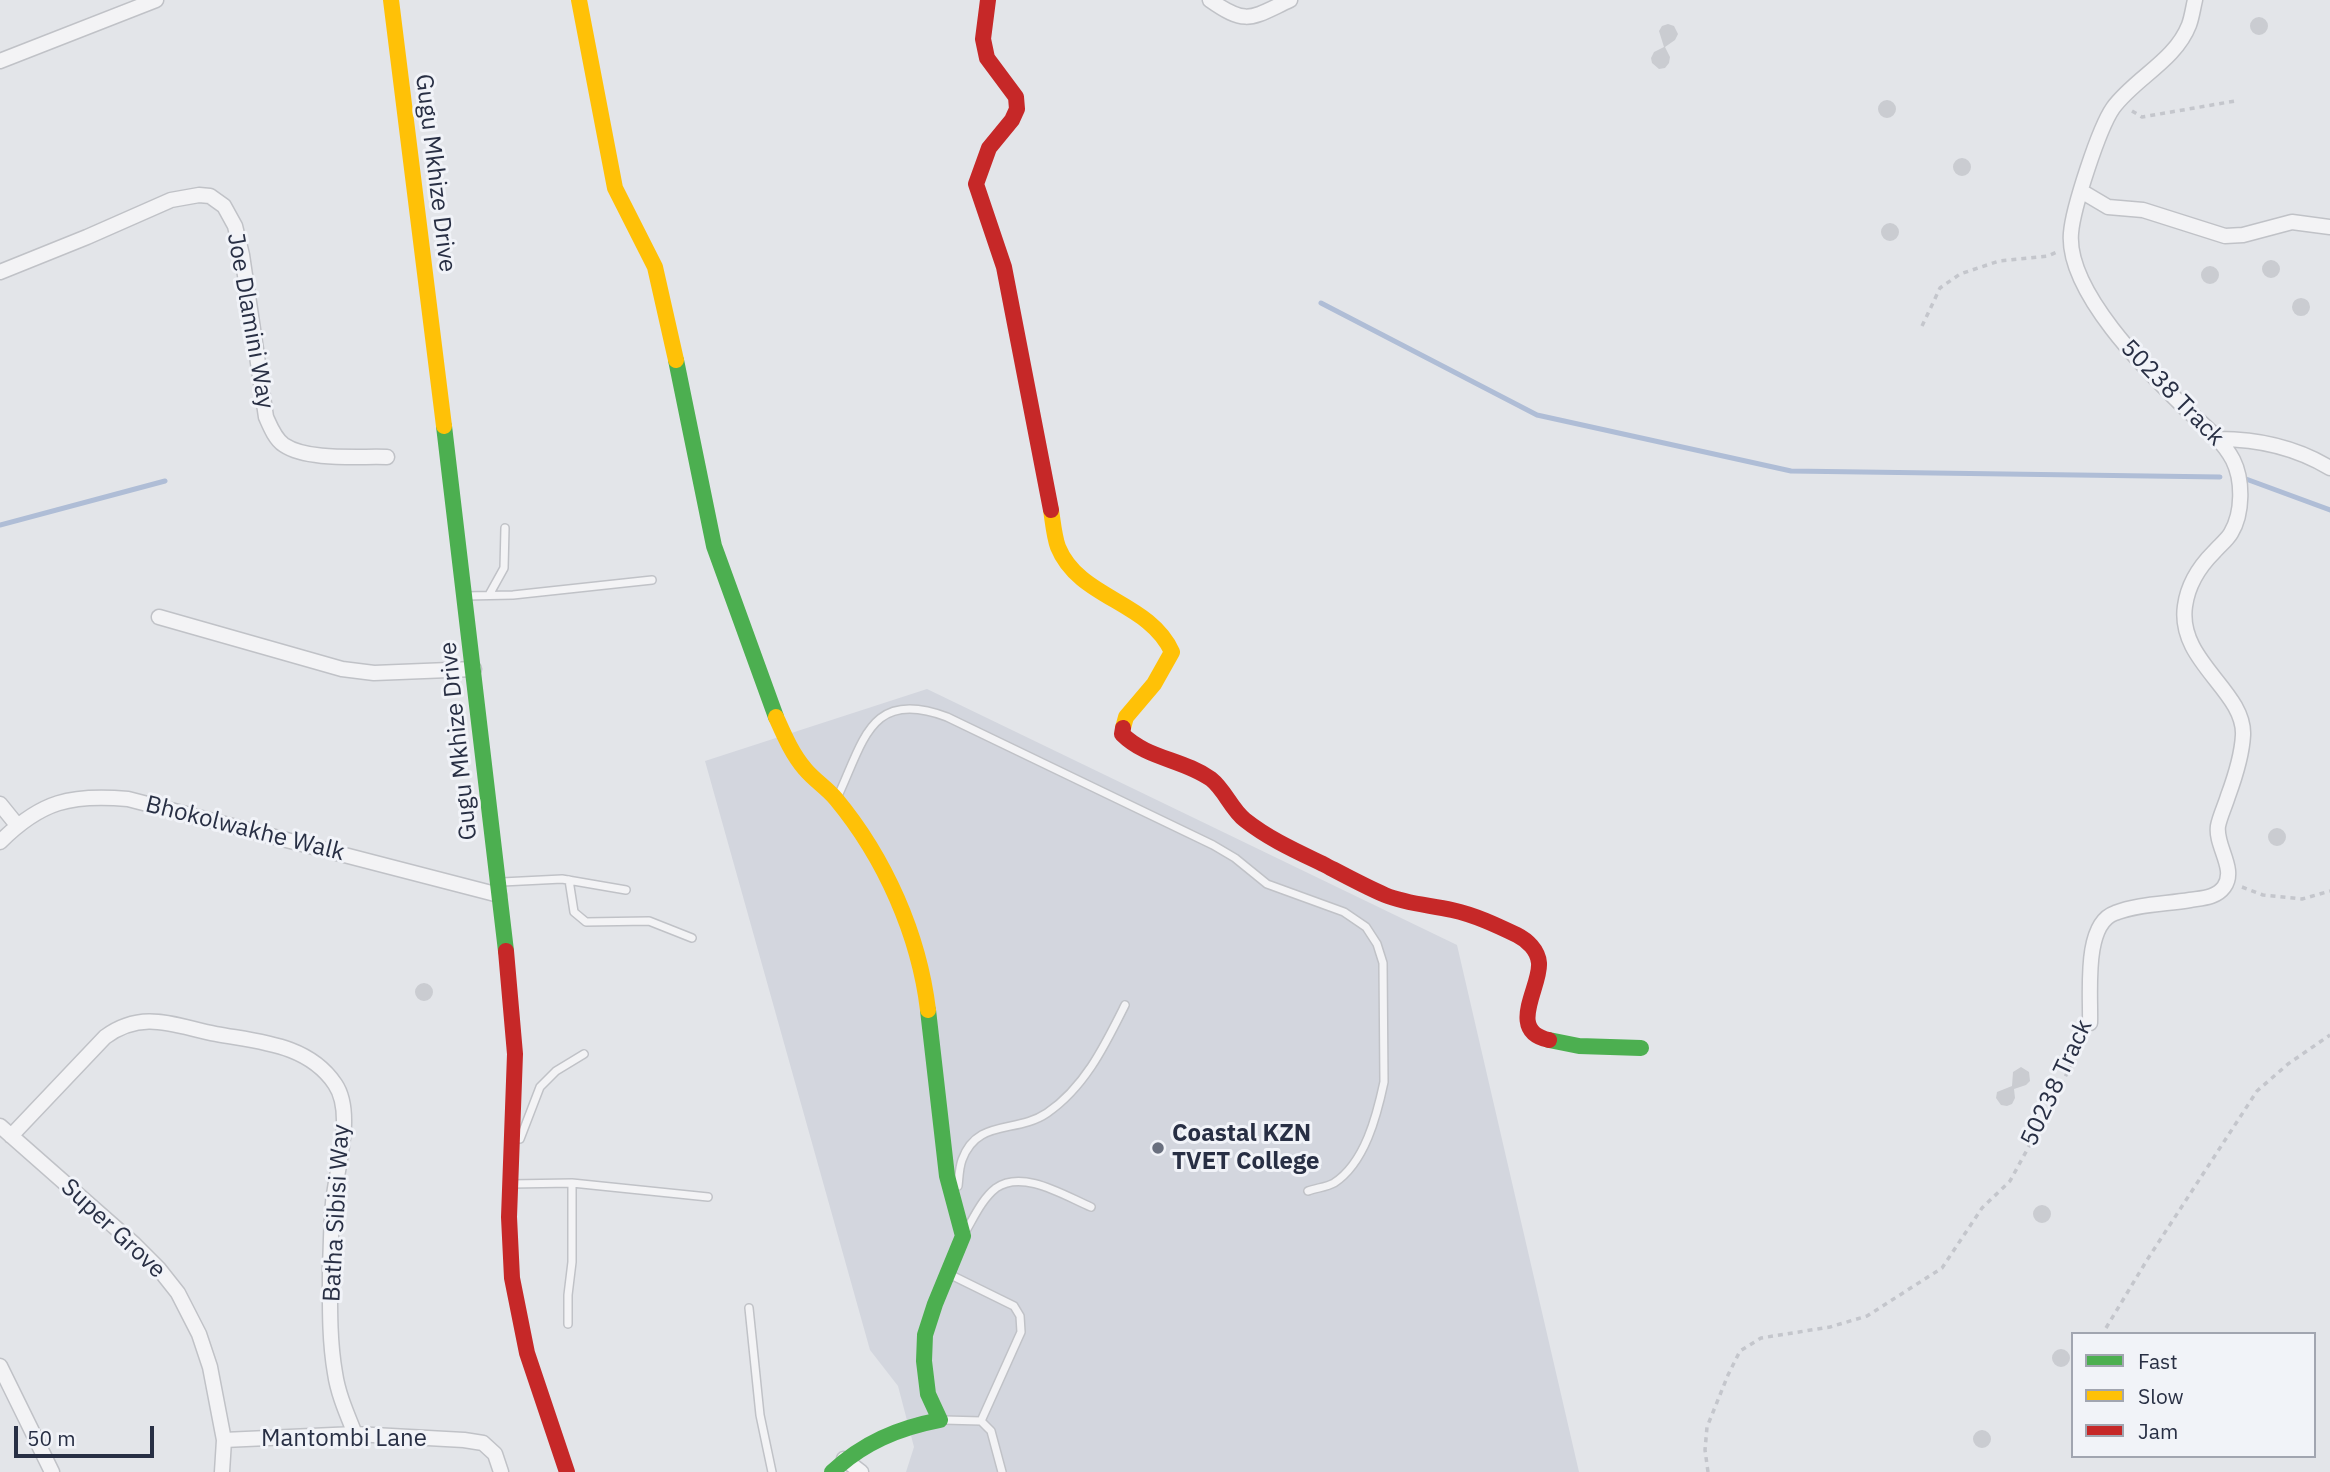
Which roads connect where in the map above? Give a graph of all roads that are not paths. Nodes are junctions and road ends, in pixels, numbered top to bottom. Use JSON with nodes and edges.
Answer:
{"nodes":[{"id":1,"x":156,"y":0,"type":"edge"},
{"id":2,"x":391,"y":0,"type":"edge"},
{"id":3,"x":579,"y":0,"type":"edge"},
{"id":4,"x":988,"y":0,"type":"edge"},
{"id":5,"x":1210,"y":0,"type":"edge"},
{"id":6,"x":1290,"y":0,"type":"edge"},
{"id":7,"x":2195,"y":0,"type":"edge"},
{"id":8,"x":136,"y":4,"type":"edge"},
{"id":9,"x":0,"y":61,"type":"edge"},
{"id":10,"x":2081,"y":191,"type":"junction"},
{"id":11,"x":2330,"y":227,"type":"edge"},
{"id":12,"x":0,"y":272,"type":"edge"},
{"id":13,"x":2219,"y":439,"type":"junction"},
{"id":14,"x":387,"y":457,"type":"dead end"},
{"id":15,"x":2330,"y":468,"type":"edge"},
{"id":16,"x":505,"y":528,"type":"dead end"},
{"id":17,"x":652,"y":580,"type":"dead end"},
{"id":18,"x":489,"y":595,"type":"junction"},
{"id":19,"x":465,"y":596,"type":"junction"},
{"id":20,"x":159,"y":617,"type":"dead end"},
{"id":21,"x":474,"y":669,"type":"junction"},
{"id":22,"x":836,"y":799,"type":"junction"},
{"id":23,"x":0,"y":804,"type":"edge"},
{"id":24,"x":17,"y":825,"type":"junction"},
{"id":25,"x":0,"y":842,"type":"edge"},
{"id":26,"x":569,"y":880,"type":"junction"},
{"id":27,"x":498,"y":889,"type":"junction"},
{"id":28,"x":626,"y":890,"type":"dead end"},
{"id":29,"x":692,"y":938,"type":"dead end"},
{"id":30,"x":1125,"y":1005,"type":"dead end"},
{"id":31,"x":2090,"y":1023,"type":"road end"},
{"id":32,"x":1641,"y":1048,"type":"dead end"},
{"id":33,"x":584,"y":1054,"type":"dead end"},
{"id":34,"x":6,"y":1131,"type":"edge"},
{"id":35,"x":512,"y":1146,"type":"junction"},
{"id":36,"x":572,"y":1183,"type":"junction"},
{"id":37,"x":510,"y":1184,"type":"junction"},
{"id":38,"x":1308,"y":1191,"type":"dead end"},
{"id":39,"x":708,"y":1196,"type":"dead end"},
{"id":40,"x":954,"y":1204,"type":"junction"},
{"id":41,"x":1091,"y":1207,"type":"dead end"},
{"id":42,"x":963,"y":1236,"type":"junction"},
{"id":43,"x":949,"y":1274,"type":"junction"},
{"id":44,"x":749,"y":1308,"type":"dead end"},
{"id":45,"x":568,"y":1324,"type":"dead end"},
{"id":46,"x":0,"y":1366,"type":"edge"},
{"id":47,"x":940,"y":1420,"type":"junction"},
{"id":48,"x":981,"y":1421,"type":"junction"},
{"id":49,"x":355,"y":1434,"type":"junction"},
{"id":50,"x":224,"y":1440,"type":"junction"},
{"id":51,"x":844,"y":1460,"type":"junction"},
{"id":52,"x":52,"y":1472,"type":"edge"},
{"id":53,"x":222,"y":1472,"type":"edge"},
{"id":54,"x":501,"y":1472,"type":"edge"},
{"id":55,"x":567,"y":1472,"type":"edge"},
{"id":56,"x":772,"y":1472,"type":"edge"},
{"id":57,"x":832,"y":1472,"type":"edge"},
{"id":58,"x":861,"y":1472,"type":"edge"},
{"id":59,"x":1002,"y":1472,"type":"edge"}],
"edges":[{"from":1,"to":8,"type":"street"},
{"from":2,"to":19,"type":"street","name":"Gugu Mkhize Drive"},
{"from":3,"to":22,"type":"street"},
{"from":4,"to":32,"type":"street"},
{"from":5,"to":6,"type":"street"},
{"from":7,"to":10,"type":"street","name":"50238 Track"},
{"from":8,"to":9,"type":"street"},
{"from":10,"to":11,"type":"street"},
{"from":10,"to":13,"type":"street","name":"50238 Track"},
{"from":12,"to":14,"type":"street","name":"Joe Dlamini Way"},
{"from":13,"to":15,"type":"street"},
{"from":13,"to":31,"type":"street","name":"50238 Track"},
{"from":16,"to":18,"type":"lane"},
{"from":17,"to":18,"type":"lane"},
{"from":18,"to":19,"type":"lane"},
{"from":19,"to":21,"type":"street","name":"Gugu Mkhize Drive"},
{"from":20,"to":21,"type":"street"},
{"from":21,"to":27,"type":"street","name":"Gugu Mkhize Drive"},
{"from":22,"to":38,"type":"lane"},
{"from":22,"to":40,"type":"street"},
{"from":23,"to":24,"type":"street"},
{"from":24,"to":25,"type":"street","name":"Bhokolwakhe Walk"},
{"from":24,"to":27,"type":"street","name":"Bhokolwakhe Walk"},
{"from":26,"to":27,"type":"lane"},
{"from":26,"to":28,"type":"lane"},
{"from":26,"to":29,"type":"lane"},
{"from":27,"to":35,"type":"street","name":"Gugu Mkhize Drive"},
{"from":30,"to":40,"type":"lane"},
{"from":33,"to":35,"type":"lane"},
{"from":34,"to":49,"type":"street","name":"Batha Sibisi Way"},
{"from":34,"to":50,"type":"street","name":"Super Grove"},
{"from":35,"to":37,"type":"street","name":"Gugu Mkhize Drive"},
{"from":36,"to":37,"type":"lane"},
{"from":36,"to":39,"type":"lane"},
{"from":36,"to":45,"type":"lane"},
{"from":37,"to":55,"type":"street","name":"Gugu Mkhize Drive"},
{"from":40,"to":42,"type":"street"},
{"from":41,"to":42,"type":"lane"},
{"from":42,"to":43,"type":"street"},
{"from":43,"to":47,"type":"street"},
{"from":43,"to":48,"type":"lane"},
{"from":44,"to":56,"type":"lane"},
{"from":46,"to":52,"type":"street"},
{"from":47,"to":48,"type":"lane"},
{"from":47,"to":51,"type":"street"},
{"from":48,"to":59,"type":"lane"},
{"from":49,"to":50,"type":"street","name":"Mantombi Lane"},
{"from":49,"to":54,"type":"street","name":"Mantombi Lane"},
{"from":50,"to":53,"type":"street","name":"Super Grove"},
{"from":51,"to":57,"type":"street"},
{"from":51,"to":58,"type":"street"}]}
